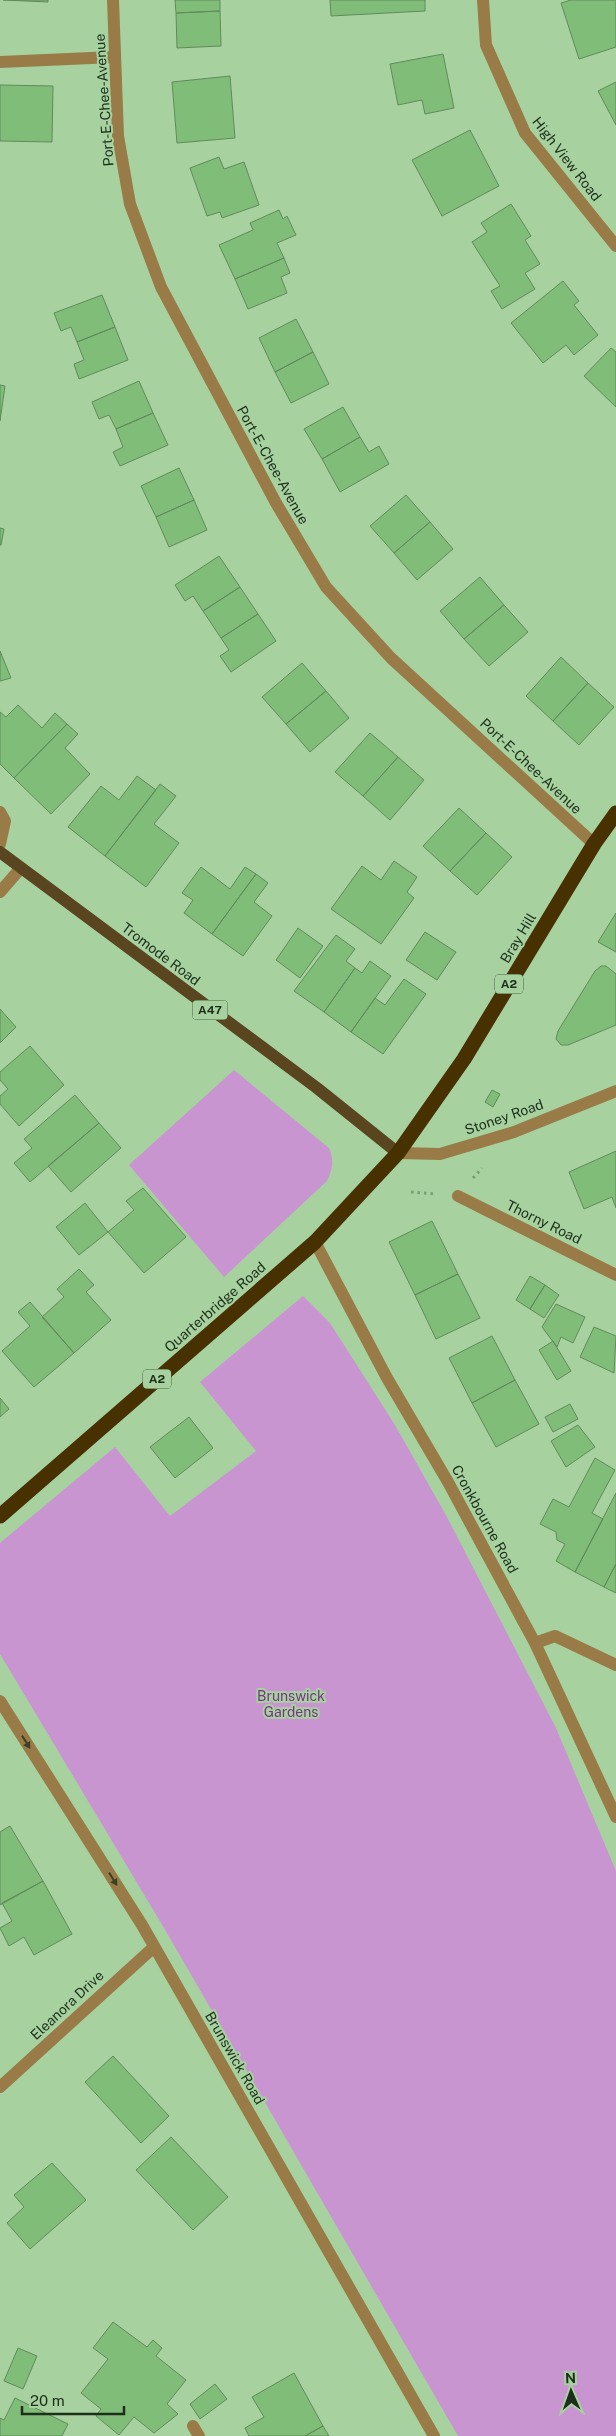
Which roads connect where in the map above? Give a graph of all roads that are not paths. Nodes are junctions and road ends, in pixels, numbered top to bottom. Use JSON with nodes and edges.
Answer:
{"nodes":[{"id":1,"x":113,"y":0,"type":"edge"},
{"id":2,"x":483,"y":0,"type":"edge"},
{"id":3,"x":114,"y":57,"type":"junction"},
{"id":4,"x":0,"y":62,"type":"edge"},
{"id":5,"x":616,"y":246,"type":"edge"},
{"id":6,"x":0,"y":812,"type":"edge"},
{"id":7,"x":616,"y":813,"type":"edge"},
{"id":8,"x":0,"y":844,"type":"edge"},
{"id":9,"x":594,"y":844,"type":"junction"},
{"id":10,"x":0,"y":852,"type":"edge"},
{"id":11,"x":20,"y":868,"type":"junction"},
{"id":12,"x":0,"y":892,"type":"edge"},
{"id":13,"x":616,"y":1091,"type":"edge"},
{"id":14,"x":398,"y":1154,"type":"junction"},
{"id":15,"x":458,"y":1196,"type":"dead end"},
{"id":16,"x":314,"y":1242,"type":"junction"},
{"id":17,"x":616,"y":1274,"type":"edge"},
{"id":18,"x":0,"y":1516,"type":"edge"},
{"id":19,"x":535,"y":1643,"type":"junction"},
{"id":20,"x":616,"y":1665,"type":"edge"},
{"id":21,"x":0,"y":1701,"type":"edge"},
{"id":22,"x":616,"y":1817,"type":"edge"},
{"id":23,"x":154,"y":1947,"type":"junction"},
{"id":24,"x":0,"y":2087,"type":"edge"},
{"id":25,"x":434,"y":2436,"type":"edge"}],
"edges":[{"from":1,"to":3,"type":"street","name":"Port-E-Chee-Avenue"},
{"from":2,"to":5,"type":"street","name":"High View Road"},
{"from":3,"to":4,"type":"street"},
{"from":3,"to":9,"type":"street","name":"Port-E-Chee-Avenue"},
{"from":6,"to":8,"type":"street"},
{"from":7,"to":9,"type":"highway","name":"Bray Hill","number":"A2"},
{"from":9,"to":14,"type":"highway","name":"Bray Hill","number":"A2"},
{"from":10,"to":11,"type":"main road","name":"Tromode Road","number":"A47"},
{"from":11,"to":12,"type":"street"},
{"from":11,"to":14,"type":"main road","name":"Tromode Road","number":"A47"},
{"from":13,"to":14,"type":"street","name":"Stoney Road"},
{"from":14,"to":16,"type":"highway","name":"Quarterbridge Road","number":"A2"},
{"from":15,"to":17,"type":"street","name":"Thorny Road"},
{"from":16,"to":18,"type":"highway","name":"Quarterbridge Road","number":"A2"},
{"from":16,"to":19,"type":"street","name":"Cronkbourne Road"},
{"from":19,"to":20,"type":"street"},
{"from":19,"to":22,"type":"street","name":"Cronkbourne Road"},
{"from":21,"to":23,"type":"street","name":"Brunswick Road","one_way":true},
{"from":23,"to":24,"type":"street","name":"Eleanora Drive"},
{"from":23,"to":25,"type":"street","name":"Brunswick Road"}]}
